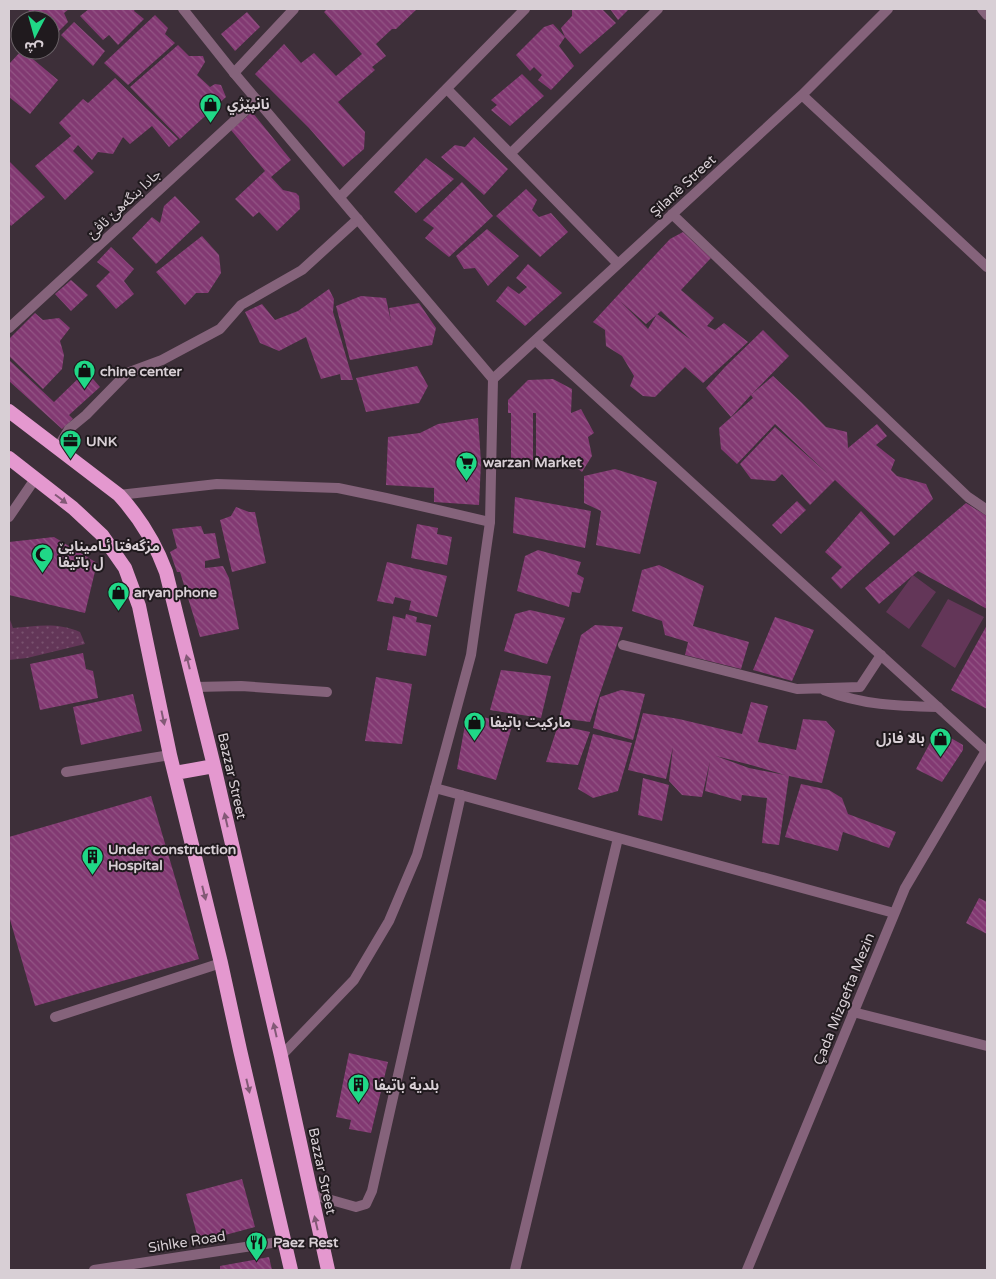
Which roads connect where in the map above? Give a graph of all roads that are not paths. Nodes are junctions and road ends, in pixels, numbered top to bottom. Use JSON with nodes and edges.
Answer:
{"nodes":[{"id":1,"x":183,"y":9,"type":"edge"},
{"id":2,"x":294,"y":9,"type":"edge"},
{"id":3,"x":658,"y":9,"type":"edge"},
{"id":4,"x":888,"y":9,"type":"edge"},
{"id":5,"x":982,"y":9,"type":"edge"},
{"id":6,"x":520,"y":11,"type":"edge"},
{"id":7,"x":987,"y":14,"type":"edge"},
{"id":8,"x":234,"y":73,"type":"junction"},
{"id":9,"x":447,"y":89,"type":"junction"},
{"id":10,"x":802,"y":95,"type":"junction"},
{"id":11,"x":257,"y":100,"type":"junction"},
{"id":12,"x":511,"y":153,"type":"junction"},
{"id":13,"x":340,"y":197,"type":"junction"},
{"id":14,"x":672,"y":214,"type":"junction"},
{"id":15,"x":358,"y":219,"type":"junction"},
{"id":16,"x":618,"y":264,"type":"junction"},
{"id":17,"x":987,"y":267,"type":"edge"},
{"id":18,"x":9,"y":328,"type":"edge"},
{"id":19,"x":536,"y":341,"type":"junction"},
{"id":20,"x":493,"y":380,"type":"junction"},
{"id":21,"x":9,"y":411,"type":"edge"},
{"id":22,"x":58,"y":447,"type":"junction"},
{"id":23,"x":9,"y":458,"type":"edge"},
{"id":24,"x":35,"y":479,"type":"junction"},
{"id":25,"x":119,"y":495,"type":"junction"},
{"id":26,"x":987,"y":510,"type":"edge"},
{"id":27,"x":9,"y":518,"type":"edge"},
{"id":28,"x":490,"y":522,"type":"junction"},
{"id":29,"x":623,"y":645,"type":"dead end"},
{"id":30,"x":881,"y":655,"type":"junction"},
{"id":31,"x":195,"y":687,"type":"junction"},
{"id":32,"x":820,"y":688,"type":"junction"},
{"id":33,"x":327,"y":692,"type":"dead end"},
{"id":34,"x":938,"y":707,"type":"junction"},
{"id":35,"x":987,"y":750,"type":"edge"},
{"id":36,"x":170,"y":755,"type":"junction"},
{"id":37,"x":214,"y":766,"type":"junction"},
{"id":38,"x":66,"y":772,"type":"dead end"},
{"id":39,"x":175,"y":773,"type":"junction"},
{"id":40,"x":435,"y":788,"type":"junction"},
{"id":41,"x":461,"y":795,"type":"junction"},
{"id":42,"x":618,"y":838,"type":"junction"},
{"id":43,"x":894,"y":913,"type":"junction"},
{"id":44,"x":221,"y":963,"type":"junction"},
{"id":45,"x":853,"y":1012,"type":"junction"},
{"id":46,"x":55,"y":1017,"type":"dead end"},
{"id":47,"x":987,"y":1046,"type":"edge"},
{"id":48,"x":281,"y":1056,"type":"junction"},
{"id":49,"x":310,"y":1194,"type":"junction"},
{"id":50,"x":285,"y":1241,"type":"junction"},
{"id":51,"x":94,"y":1270,"type":"edge"},
{"id":52,"x":290,"y":1270,"type":"edge"},
{"id":53,"x":328,"y":1270,"type":"edge"},
{"id":54,"x":515,"y":1270,"type":"edge"},
{"id":55,"x":747,"y":1270,"type":"edge"}],
"edges":[{"from":1,"to":8,"type":"street"},
{"from":2,"to":8,"type":"street"},
{"from":3,"to":12,"type":"street"},
{"from":4,"to":10,"type":"street","name":"Şílanê Street"},
{"from":5,"to":7,"type":"street"},
{"from":6,"to":9,"type":"street"},
{"from":8,"to":11,"type":"street"},
{"from":9,"to":12,"type":"street"},
{"from":9,"to":13,"type":"street"},
{"from":10,"to":14,"type":"street","name":"Şílanê Street"},
{"from":10,"to":17,"type":"street"},
{"from":11,"to":13,"type":"street"},
{"from":11,"to":18,"type":"street","name":"جادا بنگەهێ ئاڤێ"},
{"from":12,"to":16,"type":"street"},
{"from":13,"to":15,"type":"street"},
{"from":14,"to":16,"type":"street","name":"Şílanê Street"},
{"from":14,"to":26,"type":"street"},
{"from":15,"to":20,"type":"street"},
{"from":15,"to":22,"type":"street"},
{"from":16,"to":19,"type":"street","name":"Şílanê Street"},
{"from":19,"to":20,"type":"street","name":"Şílanê Street"},
{"from":19,"to":30,"type":"street"},
{"from":20,"to":28,"type":"street"},
{"from":21,"to":22,"type":"highway","name":"Bazzar Street"},
{"from":22,"to":25,"type":"highway","name":"Bazzar Street"},
{"from":23,"to":24,"type":"highway"},
{"from":24,"to":27,"type":"street"},
{"from":24,"to":36,"type":"highway","one_way":true},
{"from":25,"to":28,"type":"street"},
{"from":31,"to":25,"type":"highway","name":"Bazzar Street","one_way":true},
{"from":28,"to":40,"type":"street"},
{"from":29,"to":32,"type":"street"},
{"from":30,"to":32,"type":"street"},
{"from":30,"to":34,"type":"street"},
{"from":31,"to":33,"type":"street"},
{"from":31,"to":37,"type":"highway","name":"Bazzar Street"},
{"from":32,"to":34,"type":"street"},
{"from":34,"to":35,"type":"street"},
{"from":35,"to":43,"type":"street","name":"Çada Mizgefta Mezin"},
{"from":36,"to":38,"type":"street"},
{"from":36,"to":39,"type":"highway"},
{"from":37,"to":39,"type":"highway"},
{"from":48,"to":37,"type":"highway","name":"Bazzar Street","one_way":true},
{"from":39,"to":44,"type":"highway","one_way":true},
{"from":40,"to":41,"type":"street"},
{"from":40,"to":48,"type":"street"},
{"from":41,"to":42,"type":"street"},
{"from":41,"to":49,"type":"street"},
{"from":42,"to":43,"type":"street"},
{"from":42,"to":54,"type":"street"},
{"from":43,"to":45,"type":"street","name":"Çada Mizgefta Mezin"},
{"from":44,"to":46,"type":"street"},
{"from":44,"to":50,"type":"highway","one_way":true},
{"from":45,"to":47,"type":"street"},
{"from":45,"to":55,"type":"street","name":"Çada Mizgefta Mezin"},
{"from":48,"to":49,"type":"highway","name":"Bazzar Street"},
{"from":53,"to":49,"type":"highway","name":"Bazzar Street","one_way":true},
{"from":50,"to":51,"type":"street","name":"Sihlke Road"},
{"from":50,"to":52,"type":"highway"}]}
